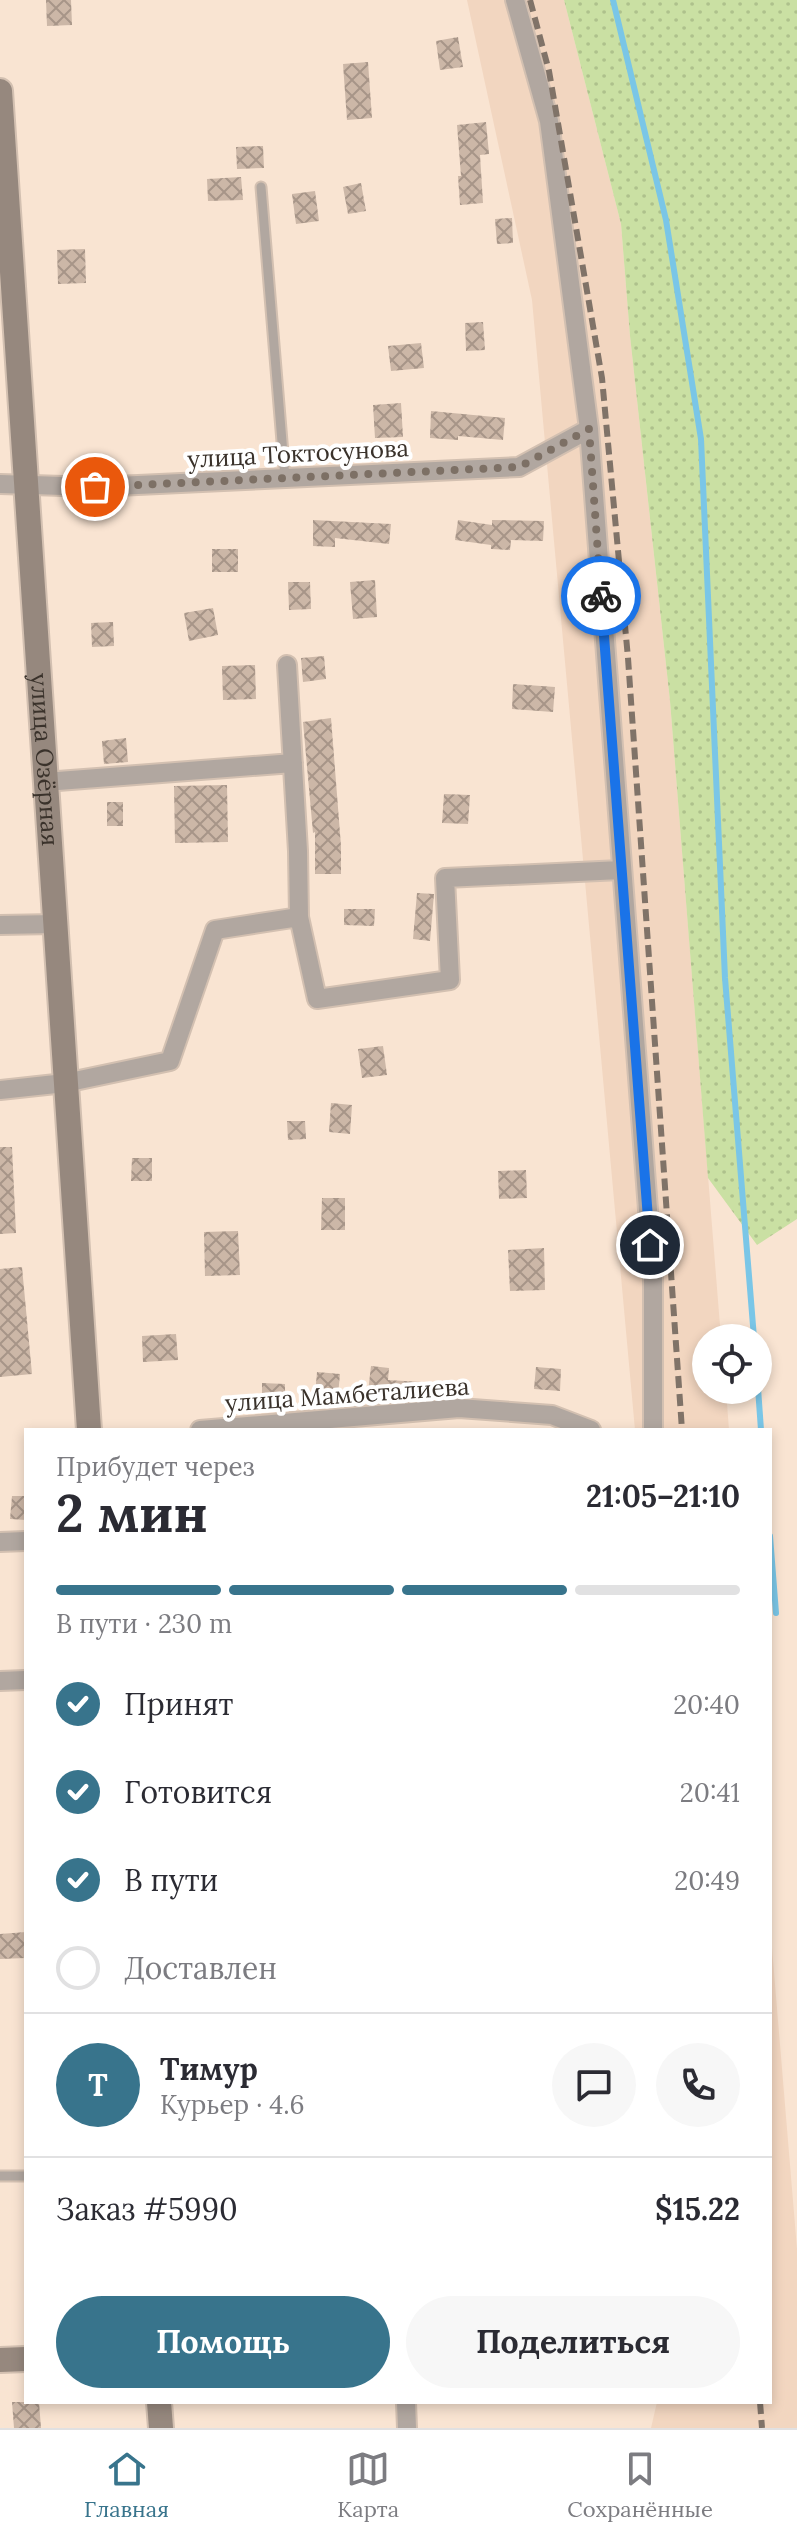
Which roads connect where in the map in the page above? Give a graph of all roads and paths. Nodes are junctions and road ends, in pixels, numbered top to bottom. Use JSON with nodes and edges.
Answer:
{"nodes":[{"id":1,"x":515,"y":0,"type":"edge"},
{"id":2,"x":0,"y":91,"type":"edge"},
{"id":3,"x":261,"y":187,"type":"dead end"},
{"id":4,"x":589,"y":429,"type":"junction"},
{"id":5,"x":285,"y":478,"type":"junction"},
{"id":6,"x":0,"y":484,"type":"edge"},
{"id":7,"x":26,"y":484,"type":"junction"},
{"id":8,"x":287,"y":665,"type":"dead end"},
{"id":9,"x":293,"y":763,"type":"junction"},
{"id":10,"x":45,"y":782,"type":"junction"},
{"id":11,"x":621,"y":870,"type":"junction"},
{"id":12,"x":299,"y":917,"type":"junction"},
{"id":13,"x":55,"y":924,"type":"junction"},
{"id":14,"x":0,"y":925,"type":"edge"},
{"id":15,"x":65,"y":1083,"type":"junction"},
{"id":16,"x":0,"y":1090,"type":"edge"},
{"id":17,"x":89,"y":1428,"type":"edge"},
{"id":18,"x":224,"y":1428,"type":"edge"},
{"id":19,"x":586,"y":1428,"type":"edge"},
{"id":20,"x":653,"y":1428,"type":"edge"},
{"id":21,"x":24,"y":1541,"type":"edge"},
{"id":22,"x":0,"y":1542,"type":"edge"},
{"id":23,"x":24,"y":1680,"type":"edge"},
{"id":24,"x":0,"y":1681,"type":"edge"},
{"id":25,"x":0,"y":2176,"type":"edge"},
{"id":26,"x":24,"y":2176,"type":"edge"},
{"id":27,"x":24,"y":2359,"type":"edge"},
{"id":28,"x":0,"y":2360,"type":"edge"},
{"id":29,"x":159,"y":2404,"type":"edge"},
{"id":30,"x":406,"y":2404,"type":"edge"},
{"id":31,"x":161,"y":2428,"type":"edge"},
{"id":32,"x":407,"y":2428,"type":"edge"}],
"edges":[{"from":1,"to":4,"type":"street"},
{"from":2,"to":7,"type":"street","name":"улица Озёрная"},
{"from":3,"to":5,"type":"lane"},
{"from":4,"to":5,"type":"street","name":"улица Токтосунова"},
{"from":4,"to":11,"type":"street"},
{"from":5,"to":7,"type":"street","name":"улица Токтосунова"},
{"from":6,"to":7,"type":"street","name":"улица Токтосунова"},
{"from":7,"to":10,"type":"street","name":"улица Озёрная"},
{"from":8,"to":9,"type":"street"},
{"from":9,"to":10,"type":"street"},
{"from":9,"to":12,"type":"street"},
{"from":10,"to":13,"type":"street","name":"улица Озёрная"},
{"from":11,"to":12,"type":"street"},
{"from":11,"to":20,"type":"street"},
{"from":12,"to":15,"type":"street"},
{"from":13,"to":14,"type":"street"},
{"from":13,"to":15,"type":"street","name":"улица Озёрная"},
{"from":15,"to":16,"type":"street"},
{"from":15,"to":17,"type":"street","name":"улица Озёрная"},
{"from":18,"to":19,"type":"street","name":"улица Мамбеталиева"},
{"from":21,"to":22,"type":"street"},
{"from":23,"to":24,"type":"street"},
{"from":25,"to":26,"type":"lane"},
{"from":27,"to":28,"type":"street"},
{"from":29,"to":31,"type":"street"},
{"from":30,"to":32,"type":"street"}]}
